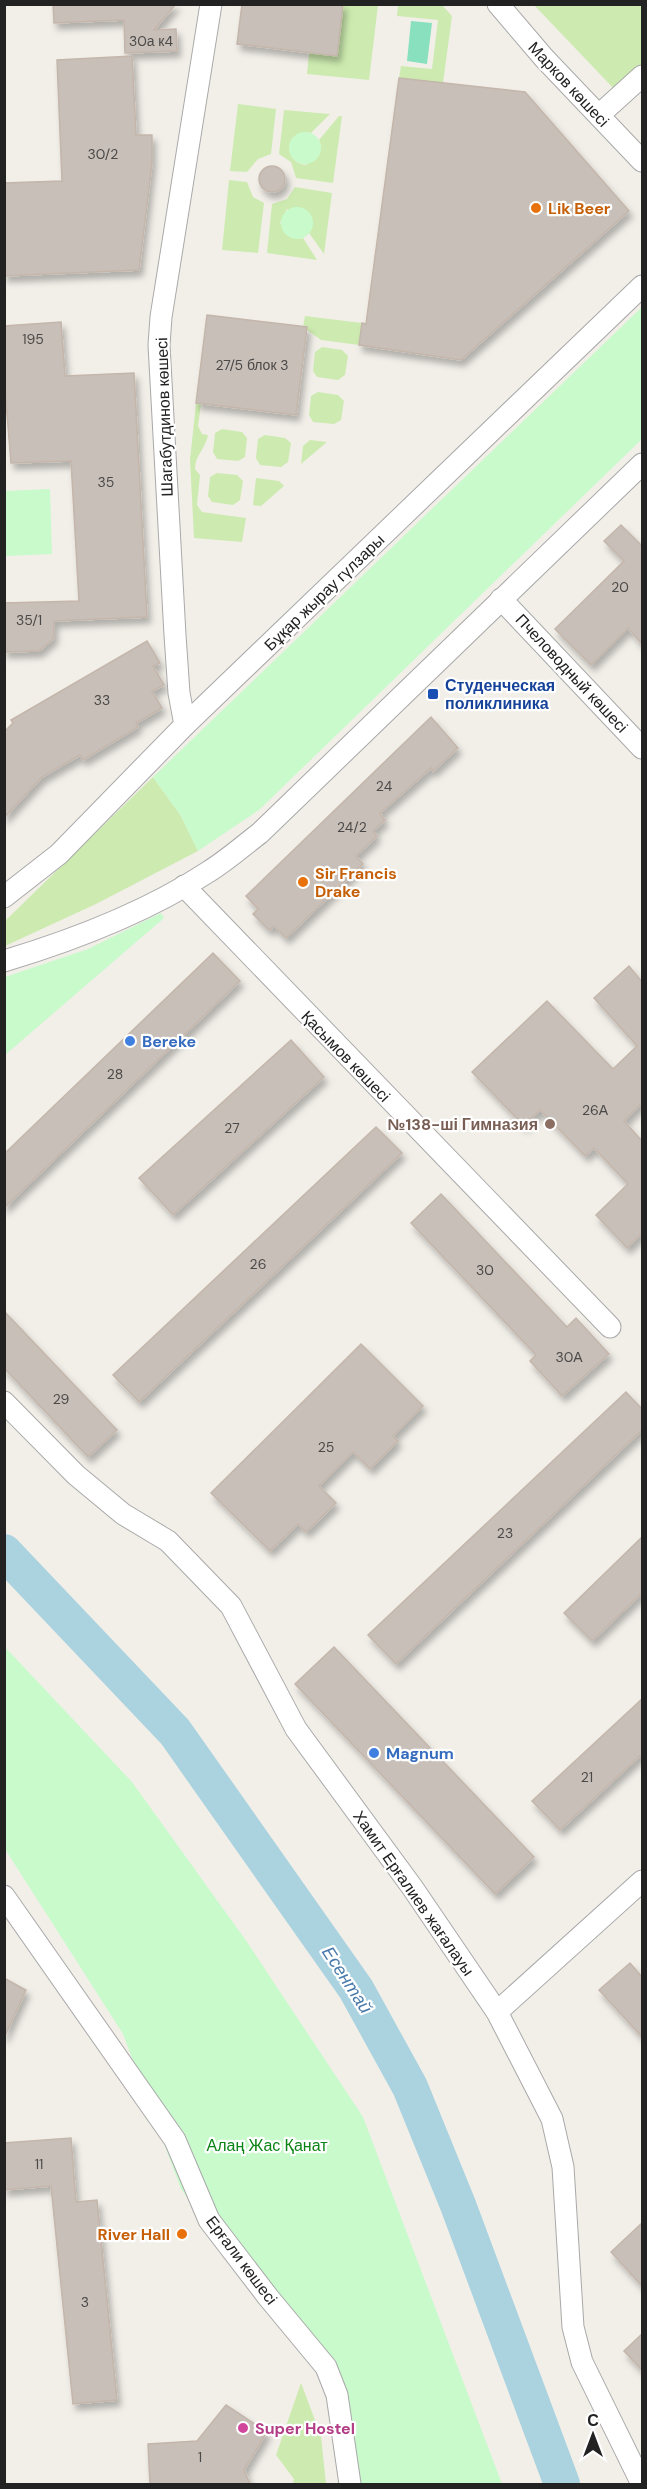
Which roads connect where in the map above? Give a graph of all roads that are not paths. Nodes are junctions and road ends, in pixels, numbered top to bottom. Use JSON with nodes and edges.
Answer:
{"nodes":[{"id":1,"x":211,"y":4,"type":"edge"},
{"id":2,"x":498,"y":4,"type":"edge"},
{"id":3,"x":642,"y":76,"type":"edge"},
{"id":4,"x":598,"y":115,"type":"junction"},
{"id":5,"x":642,"y":161,"type":"edge"},
{"id":6,"x":642,"y":286,"type":"edge"},
{"id":7,"x":642,"y":464,"type":"edge"},
{"id":8,"x":501,"y":599,"type":"junction"},
{"id":9,"x":185,"y":725,"type":"junction"},
{"id":10,"x":642,"y":748,"type":"edge"},
{"id":11,"x":184,"y":886,"type":"junction"},
{"id":12,"x":4,"y":897,"type":"edge"},
{"id":13,"x":4,"y":961,"type":"edge"},
{"id":14,"x":610,"y":1327,"type":"dead end"},
{"id":15,"x":4,"y":1402,"type":"edge"},
{"id":16,"x":642,"y":1881,"type":"edge"},
{"id":17,"x":4,"y":1896,"type":"edge"},
{"id":18,"x":497,"y":2012,"type":"junction"},
{"id":19,"x":350,"y":2484,"type":"edge"},
{"id":20,"x":642,"y":2484,"type":"edge"}],
"edges":[{"from":1,"to":9,"type":"street","name":"Шагабутдинов көшесі"},
{"from":2,"to":4,"type":"street","name":"Марков көшесі"},
{"from":3,"to":4,"type":"street"},
{"from":4,"to":5,"type":"street","name":"Марков көшесі"},
{"from":6,"to":9,"type":"street","name":"Бұқар жырау гүлзары"},
{"from":7,"to":8,"type":"street"},
{"from":8,"to":10,"type":"street","name":"Пчеловодный көшесі"},
{"from":8,"to":11,"type":"street"},
{"from":9,"to":12,"type":"street","name":"Бұқар жырау гүлзары"},
{"from":11,"to":13,"type":"street"},
{"from":11,"to":14,"type":"street","name":"Қасымов көшесі"},
{"from":15,"to":18,"type":"street","name":"Хамит Ерғалиев жағалауы"},
{"from":16,"to":18,"type":"street"},
{"from":17,"to":19,"type":"street","name":"Ерғали көшесі"},
{"from":18,"to":20,"type":"street","name":"Хамит Ерғалиев жағалауы"}]}
